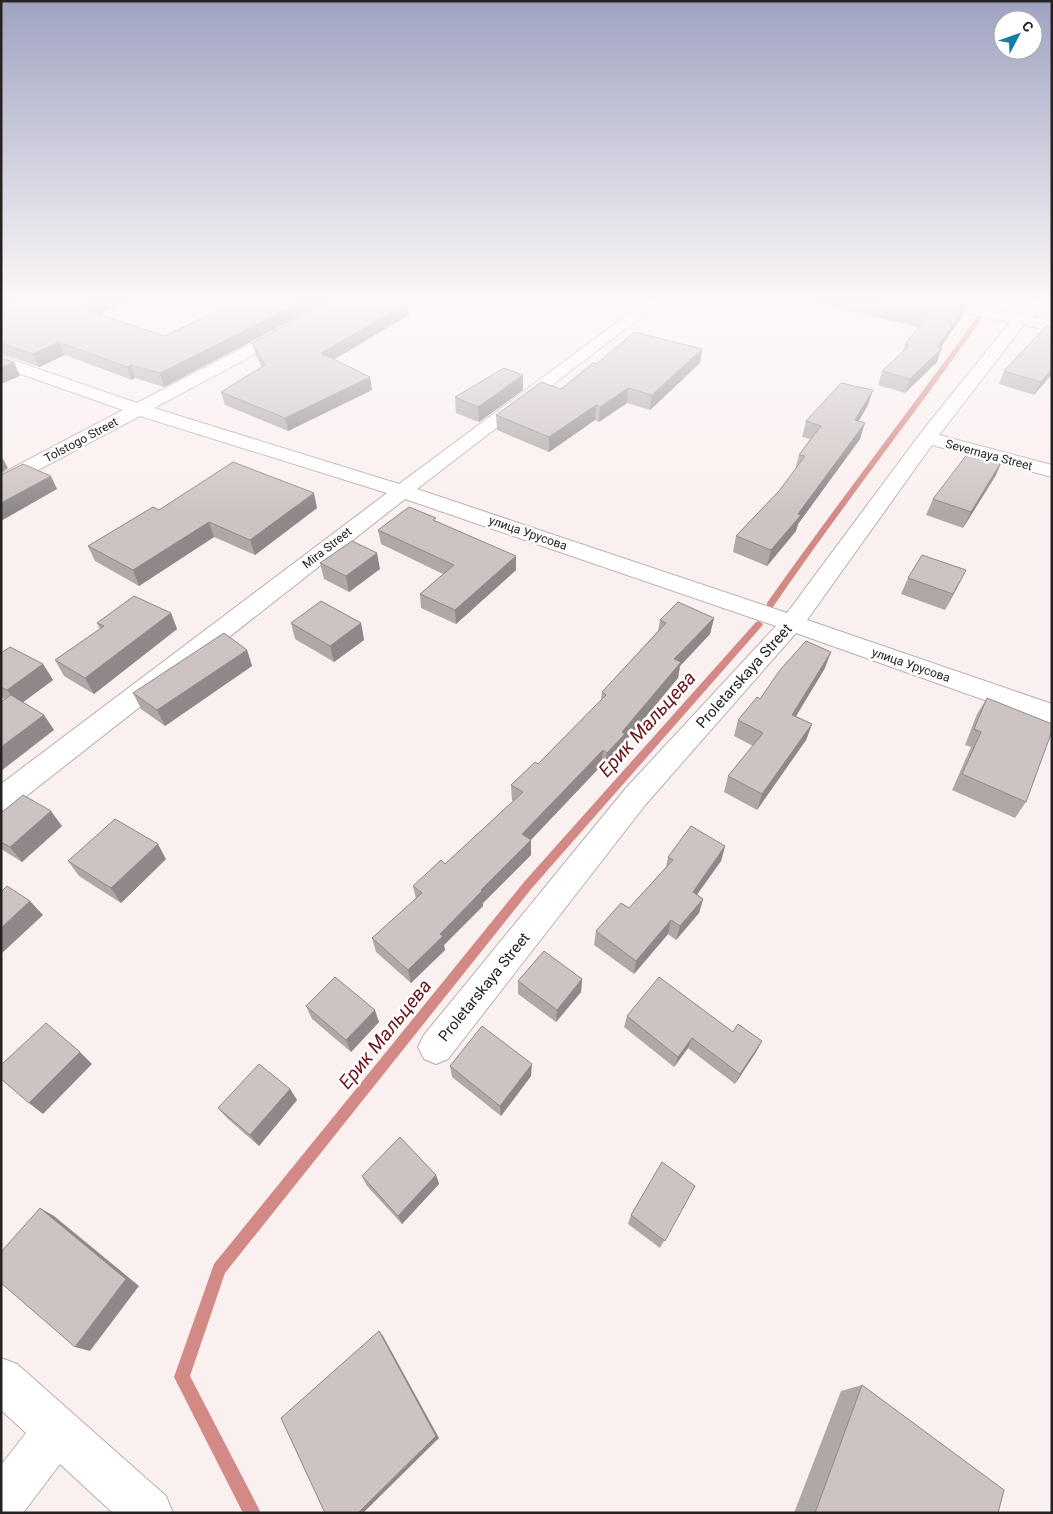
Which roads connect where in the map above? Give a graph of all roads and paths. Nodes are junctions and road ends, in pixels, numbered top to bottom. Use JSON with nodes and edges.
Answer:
{"nodes":[{"id":1,"x":28,"y":371,"type":"edge"},
{"id":2,"x":214,"y":371,"type":"edge"},
{"id":3,"x":562,"y":371,"type":"edge"},
{"id":4,"x":980,"y":371,"type":"edge"},
{"id":5,"x":140,"y":410,"type":"junction"},
{"id":6,"x":927,"y":438,"type":"junction"},
{"id":7,"x":1052,"y":471,"type":"edge"},
{"id":8,"x":1,"y":482,"type":"edge"},
{"id":9,"x":402,"y":491,"type":"junction"},
{"id":10,"x":792,"y":623,"type":"junction"},
{"id":11,"x":1052,"y":714,"type":"edge"},
{"id":12,"x":1,"y":800,"type":"edge"},
{"id":13,"x":436,"y":1047,"type":"dead end"},
{"id":14,"x":1,"y":1380,"type":"edge"},
{"id":15,"x":58,"y":1430,"type":"junction"},
{"id":16,"x":1,"y":1503,"type":"edge"},
{"id":17,"x":150,"y":1513,"type":"edge"}],
"edges":[{"from":1,"to":5,"type":"street","name":"улица Урусова"},
{"from":2,"to":5,"type":"street","name":"Tolstogo Street"},
{"from":3,"to":9,"type":"street","name":"Mira Street"},
{"from":4,"to":6,"type":"street","name":"Proletarskaya Street"},
{"from":5,"to":8,"type":"street","name":"Tolstogo Street"},
{"from":5,"to":9,"type":"street","name":"улица Урусова"},
{"from":6,"to":7,"type":"street","name":"Severnaya Street"},
{"from":6,"to":10,"type":"street","name":"Proletarskaya Street"},
{"from":9,"to":10,"type":"street","name":"улица Урусова"},
{"from":9,"to":12,"type":"street","name":"Mira Street"},
{"from":10,"to":11,"type":"street","name":"улица Урусова"},
{"from":10,"to":13,"type":"street","name":"Proletarskaya Street"},
{"from":14,"to":15,"type":"street"},
{"from":15,"to":16,"type":"street"},
{"from":15,"to":17,"type":"street"}]}
